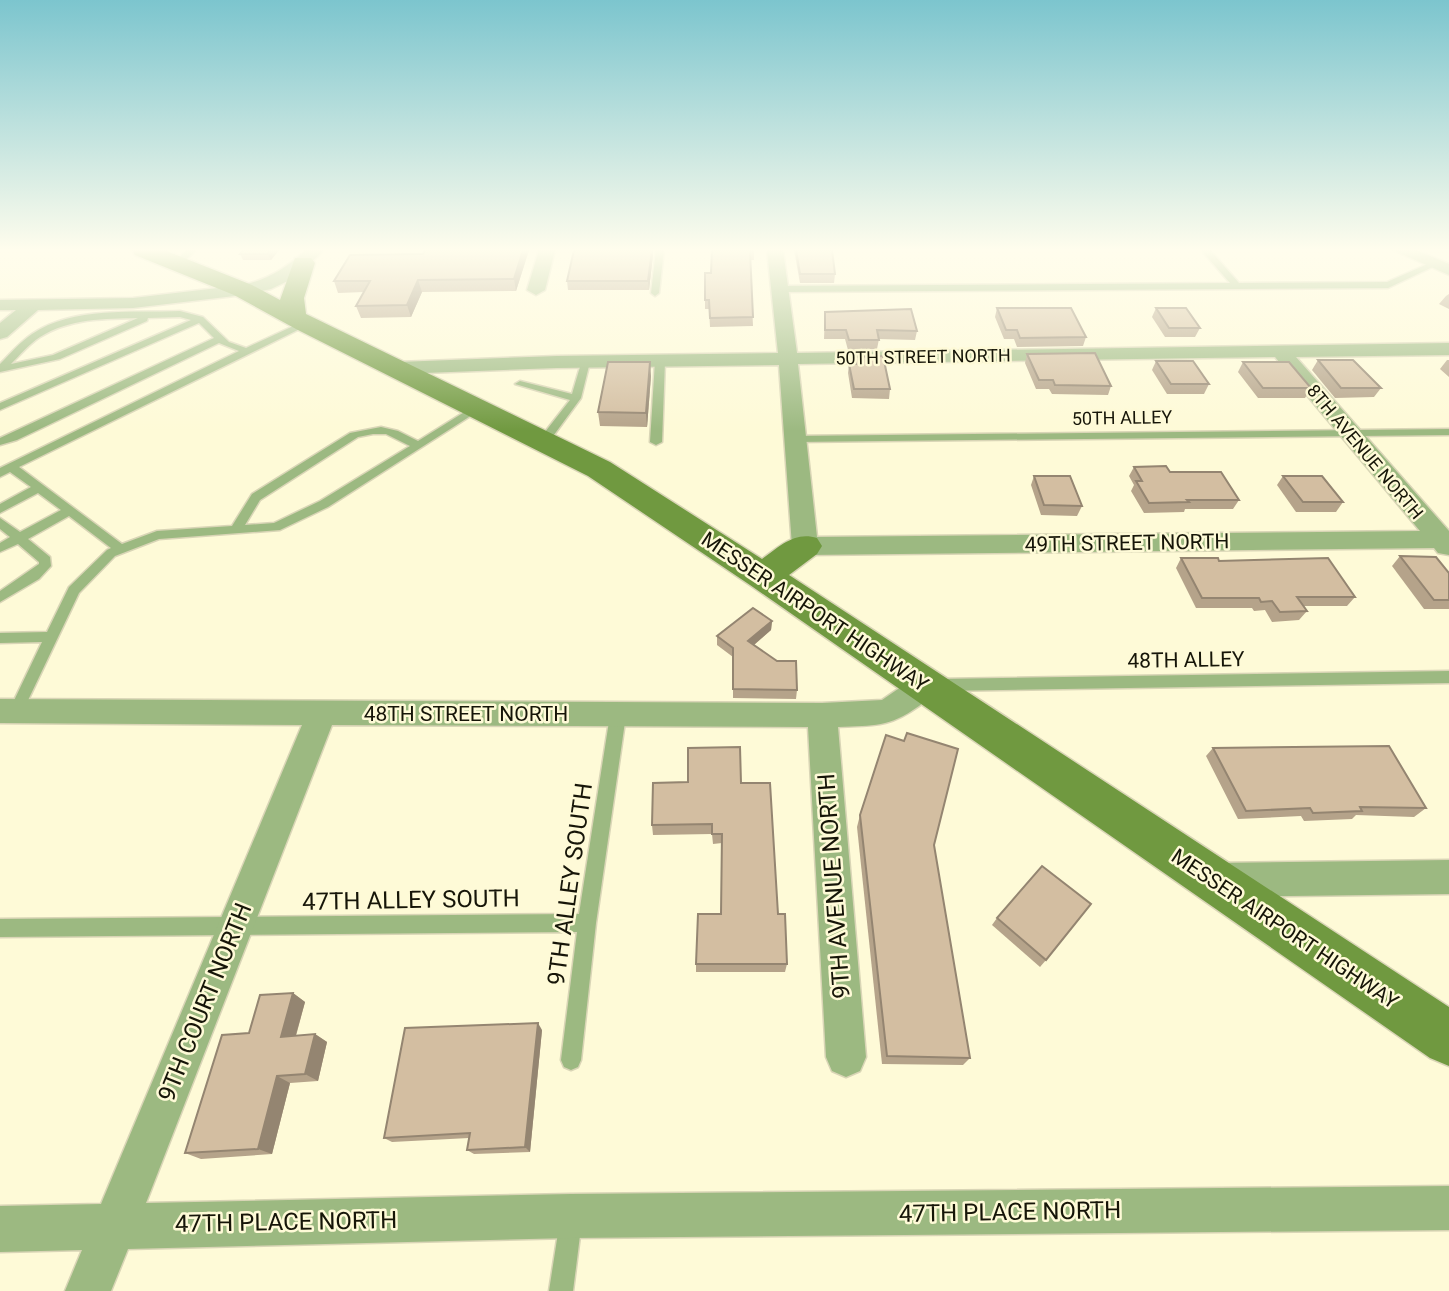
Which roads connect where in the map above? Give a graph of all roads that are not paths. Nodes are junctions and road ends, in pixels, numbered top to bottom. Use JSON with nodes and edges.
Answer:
{"nodes":[{"id":1,"x":27,"y":310,"type":"edge"},
{"id":2,"x":280,"y":310,"type":"edge"},
{"id":3,"x":296,"y":310,"type":"edge"},
{"id":4,"x":782,"y":310,"type":"edge"},
{"id":5,"x":152,"y":315,"type":"junction"},
{"id":6,"x":200,"y":319,"type":"junction"},
{"id":7,"x":299,"y":321,"type":"junction"},
{"id":8,"x":0,"y":333,"type":"edge"},
{"id":9,"x":221,"y":338,"type":"junction"},
{"id":10,"x":1449,"y":349,"type":"edge"},
{"id":11,"x":247,"y":351,"type":"junction"},
{"id":12,"x":1282,"y":354,"type":"junction"},
{"id":13,"x":788,"y":358,"type":"junction"},
{"id":14,"x":660,"y":361,"type":"junction"},
{"id":15,"x":585,"y":362,"type":"junction"},
{"id":16,"x":1,"y":368,"type":"edge"},
{"id":17,"x":398,"y":368,"type":"junction"},
{"id":18,"x":52,"y":371,"type":"junction"},
{"id":19,"x":520,"y":384,"type":"dead end"},
{"id":20,"x":576,"y":398,"type":"junction"},
{"id":21,"x":0,"y":407,"type":"edge"},
{"id":22,"x":478,"y":408,"type":"junction"},
{"id":23,"x":1449,"y":432,"type":"edge"},
{"id":24,"x":1349,"y":433,"type":"junction"},
{"id":25,"x":795,"y":439,"type":"junction"},
{"id":26,"x":544,"y":441,"type":"junction"},
{"id":27,"x":0,"y":442,"type":"edge"},
{"id":28,"x":656,"y":442,"type":"dead end"},
{"id":29,"x":419,"y":446,"type":"junction"},
{"id":30,"x":6,"y":470,"type":"edge"},
{"id":31,"x":39,"y":488,"type":"junction"},
{"id":32,"x":0,"y":509,"type":"edge"},
{"id":33,"x":70,"y":511,"type":"junction"},
{"id":34,"x":0,"y":522,"type":"edge"},
{"id":35,"x":237,"y":528,"type":"junction"},
{"id":36,"x":19,"y":538,"type":"junction"},
{"id":37,"x":1446,"y":543,"type":"edge"},
{"id":38,"x":805,"y":546,"type":"junction"},
{"id":39,"x":0,"y":548,"type":"edge"},
{"id":40,"x":121,"y":549,"type":"junction"},
{"id":41,"x":763,"y":576,"type":"junction"},
{"id":42,"x":0,"y":597,"type":"edge"},
{"id":43,"x":52,"y":636,"type":"junction"},
{"id":44,"x":0,"y":638,"type":"edge"},
{"id":45,"x":1449,"y":677,"type":"edge"},
{"id":46,"x":924,"y":686,"type":"junction"},
{"id":47,"x":8,"y":711,"type":"edge"},
{"id":48,"x":321,"y":713,"type":"junction"},
{"id":49,"x":618,"y":715,"type":"junction"},
{"id":50,"x":822,"y":715,"type":"junction"},
{"id":51,"x":1449,"y":877,"type":"edge"},
{"id":52,"x":1212,"y":880,"type":"junction"},
{"id":53,"x":587,"y":923,"type":"junction"},
{"id":54,"x":236,"y":927,"type":"junction"},
{"id":55,"x":0,"y":928,"type":"edge"},
{"id":56,"x":1449,"y":1039,"type":"edge"},
{"id":57,"x":846,"y":1057,"type":"dead end"},
{"id":58,"x":572,"y":1060,"type":"dead end"},
{"id":59,"x":1449,"y":1208,"type":"edge"},
{"id":60,"x":571,"y":1216,"type":"junction"},
{"id":61,"x":114,"y":1226,"type":"junction"},
{"id":62,"x":0,"y":1229,"type":"edge"},
{"id":63,"x":88,"y":1291,"type":"edge"},
{"id":64,"x":561,"y":1291,"type":"edge"}],
"edges":[{"from":1,"to":8,"type":"street"},
{"from":2,"to":7,"type":"main road","name":"MESSER AIRPORT HIGHWAY"},
{"from":3,"to":7,"type":"main road"},
{"from":4,"to":13,"type":"street"},
{"from":5,"to":6,"type":"lane"},
{"from":5,"to":16,"type":"lane"},
{"from":5,"to":18,"type":"lane"},
{"from":6,"to":9,"type":"lane"},
{"from":6,"to":18,"type":"lane"},
{"from":7,"to":11,"type":"lane"},
{"from":7,"to":17,"type":"main road","name":"MESSER AIRPORT HIGHWAY"},
{"from":9,"to":11,"type":"lane"},
{"from":9,"to":27,"type":"lane"},
{"from":10,"to":12,"type":"street","name":"50TH STREET NORTH"},
{"from":11,"to":30,"type":"lane"},
{"from":12,"to":13,"type":"street","name":"50TH STREET NORTH"},
{"from":12,"to":24,"type":"street","name":"8TH AVENUE NORTH"},
{"from":13,"to":14,"type":"street","name":"50TH STREET NORTH"},
{"from":13,"to":25,"type":"street"},
{"from":14,"to":15,"type":"street","name":"50TH STREET NORTH"},
{"from":14,"to":28,"type":"lane"},
{"from":15,"to":17,"type":"street","name":"50TH STREET NORTH"},
{"from":15,"to":20,"type":"lane"},
{"from":16,"to":18,"type":"lane"},
{"from":17,"to":22,"type":"main road","name":"MESSER AIRPORT HIGHWAY"},
{"from":18,"to":21,"type":"lane"},
{"from":19,"to":20,"type":"lane"},
{"from":20,"to":26,"type":"lane"},
{"from":22,"to":26,"type":"main road","name":"MESSER AIRPORT HIGHWAY"},
{"from":22,"to":29,"type":"lane"},
{"from":23,"to":24,"type":"lane","name":"50TH ALLEY"},
{"from":24,"to":25,"type":"lane","name":"50TH ALLEY"},
{"from":24,"to":37,"type":"street","name":"8TH AVENUE NORTH"},
{"from":25,"to":38,"type":"street"},
{"from":26,"to":41,"type":"main road","name":"MESSER AIRPORT HIGHWAY"},
{"from":29,"to":35,"type":"lane"},
{"from":29,"to":35,"type":"lane"},
{"from":30,"to":31,"type":"lane"},
{"from":31,"to":32,"type":"lane"},
{"from":31,"to":33,"type":"lane"},
{"from":33,"to":36,"type":"lane"},
{"from":33,"to":40,"type":"lane"},
{"from":34,"to":36,"type":"lane"},
{"from":35,"to":40,"type":"lane"},
{"from":36,"to":39,"type":"lane"},
{"from":36,"to":42,"type":"lane"},
{"from":37,"to":38,"type":"street","name":"49TH STREET NORTH"},
{"from":38,"to":41,"type":"main road"},
{"from":40,"to":43,"type":"lane"},
{"from":41,"to":46,"type":"main road","name":"MESSER AIRPORT HIGHWAY"},
{"from":43,"to":44,"type":"lane"},
{"from":43,"to":47,"type":"lane"},
{"from":45,"to":46,"type":"lane","name":"48TH ALLEY"},
{"from":46,"to":50,"type":"street","name":"48TH STREET NORTH"},
{"from":46,"to":52,"type":"main road","name":"MESSER AIRPORT HIGHWAY"},
{"from":47,"to":48,"type":"street","name":"48TH STREET NORTH"},
{"from":48,"to":49,"type":"street","name":"48TH STREET NORTH"},
{"from":48,"to":54,"type":"street","name":"9TH COURT NORTH"},
{"from":49,"to":50,"type":"street","name":"48TH STREET NORTH"},
{"from":49,"to":53,"type":"lane","name":"9TH ALLEY SOUTH"},
{"from":50,"to":57,"type":"street","name":"9TH AVENUE NORTH"},
{"from":51,"to":52,"type":"street"},
{"from":52,"to":56,"type":"main road","name":"MESSER AIRPORT HIGHWAY"},
{"from":53,"to":54,"type":"lane","name":"47TH ALLEY SOUTH"},
{"from":53,"to":58,"type":"lane","name":"9TH ALLEY SOUTH"},
{"from":54,"to":55,"type":"lane","name":"47TH ALLEY SOUTH"},
{"from":54,"to":61,"type":"street","name":"9TH COURT NORTH"},
{"from":59,"to":60,"type":"street","name":"47TH PLACE NORTH"},
{"from":60,"to":61,"type":"street","name":"47TH PLACE NORTH"},
{"from":60,"to":64,"type":"lane"},
{"from":61,"to":62,"type":"street","name":"47TH PLACE NORTH"},
{"from":61,"to":63,"type":"street","name":"9TH COURT NORTH"}]}
